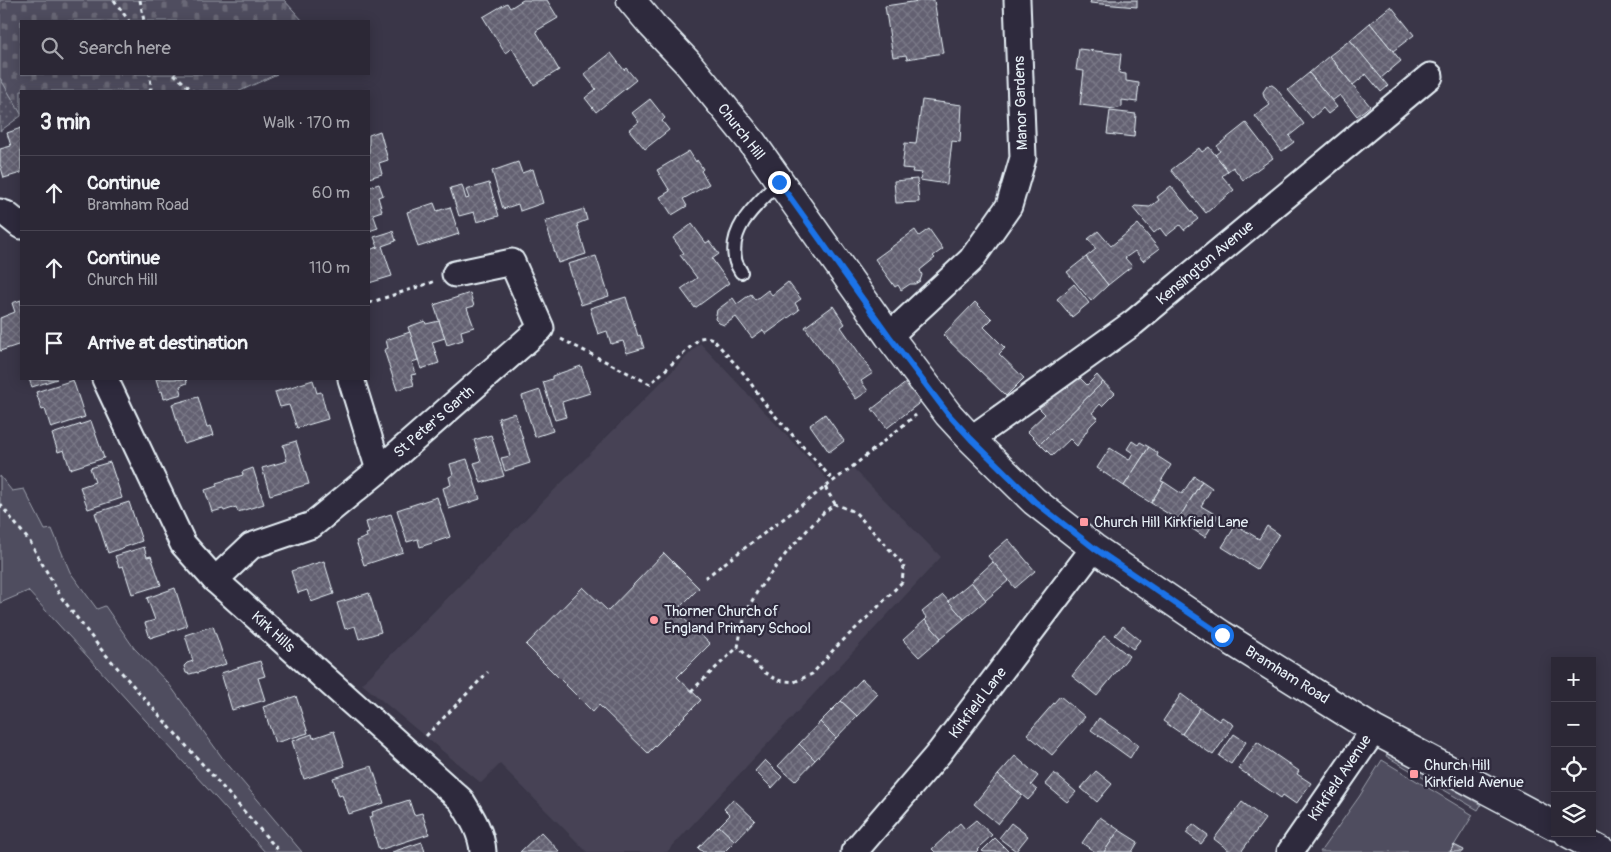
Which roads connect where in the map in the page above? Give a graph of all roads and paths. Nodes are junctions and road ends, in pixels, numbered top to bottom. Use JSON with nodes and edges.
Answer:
{"nodes":[{"id":1,"x":114,"y":0,"type":"edge"},
{"id":2,"x":140,"y":0,"type":"edge"},
{"id":3,"x":631,"y":0,"type":"edge"},
{"id":4,"x":1017,"y":0,"type":"edge"},
{"id":5,"x":128,"y":20,"type":"edge"},
{"id":6,"x":144,"y":20,"type":"edge"},
{"id":7,"x":150,"y":75,"type":"edge"},
{"id":8,"x":175,"y":75,"type":"edge"},
{"id":9,"x":1430,"y":76,"type":"dead end"},
{"id":10,"x":149,"y":90,"type":"edge"},
{"id":11,"x":192,"y":90,"type":"edge"},
{"id":12,"x":779,"y":182,"type":"junction"},
{"id":13,"x":0,"y":212,"type":"edge"},
{"id":14,"x":20,"y":225,"type":"edge"},
{"id":15,"x":741,"y":272,"type":"dead end"},
{"id":16,"x":455,"y":274,"type":"joint"},
{"id":17,"x":370,"y":303,"type":"edge"},
{"id":18,"x":541,"y":328,"type":"junction"},
{"id":19,"x":889,"y":336,"type":"junction"},
{"id":20,"x":105,"y":380,"type":"edge"},
{"id":21,"x":352,"y":380,"type":"edge"},
{"id":22,"x":917,"y":414,"type":"dead end"},
{"id":23,"x":971,"y":439,"type":"junction"},
{"id":24,"x":379,"y":470,"type":"junction"},
{"id":25,"x":834,"y":481,"type":"junction"},
{"id":26,"x":825,"y":487,"type":"junction"},
{"id":27,"x":1034,"y":501,"type":"joint"},
{"id":28,"x":0,"y":504,"type":"edge"},
{"id":29,"x":835,"y":504,"type":"junction"},
{"id":30,"x":1094,"y":548,"type":"junction"},
{"id":31,"x":705,"y":578,"type":"dead end"},
{"id":32,"x":215,"y":580,"type":"junction"},
{"id":33,"x":738,"y":647,"type":"junction"},
{"id":34,"x":488,"y":672,"type":"dead end"},
{"id":35,"x":691,"y":691,"type":"dead end"},
{"id":36,"x":1374,"y":730,"type":"junction"},
{"id":37,"x":409,"y":753,"type":"junction"},
{"id":38,"x":1551,"y":824,"type":"edge"},
{"id":39,"x":1575,"y":837,"type":"edge"},
{"id":40,"x":280,"y":852,"type":"edge"},
{"id":41,"x":483,"y":852,"type":"edge"},
{"id":42,"x":854,"y":852,"type":"edge"},
{"id":43,"x":1290,"y":852,"type":"edge"},
{"id":44,"x":1603,"y":852,"type":"edge"}],
"edges":[{"from":1,"to":5,"type":"path"},
{"from":2,"to":6,"type":"path"},
{"from":3,"to":12,"type":"street","name":"Church Hill"},
{"from":4,"to":19,"type":"street","name":"Manor Gardens"},
{"from":7,"to":10,"type":"path"},
{"from":8,"to":11,"type":"path"},
{"from":9,"to":23,"type":"street","name":"Kensington Avenue"},
{"from":12,"to":15,"type":"lane"},
{"from":12,"to":19,"type":"street","name":"Church Hill"},
{"from":13,"to":14,"type":"street"},
{"from":16,"to":17,"type":"path"},
{"from":16,"to":18,"type":"street"},
{"from":18,"to":24,"type":"street","name":"St Peter's Garth"},
{"from":18,"to":25,"type":"path"},
{"from":19,"to":23,"type":"street","name":"Church Hill"},
{"from":20,"to":32,"type":"street","name":"Kirk Hills"},
{"from":21,"to":24,"type":"street"},
{"from":22,"to":25,"type":"path"},
{"from":23,"to":27,"type":"street","name":"Church Hill"},
{"from":24,"to":32,"type":"street","name":"St Peter's Garth"},
{"from":25,"to":26,"type":"path"},
{"from":26,"to":29,"type":"path"},
{"from":26,"to":31,"type":"path"},
{"from":27,"to":30,"type":"street","name":"Bramham Road"},
{"from":28,"to":40,"type":"path"},
{"from":29,"to":33,"type":"path"},
{"from":29,"to":33,"type":"path"},
{"from":30,"to":36,"type":"street","name":"Bramham Road"},
{"from":30,"to":42,"type":"street","name":"Kirkfield Lane"},
{"from":32,"to":37,"type":"street","name":"Kirk Hills"},
{"from":33,"to":35,"type":"path"},
{"from":34,"to":37,"type":"path"},
{"from":36,"to":38,"type":"street","name":"Bramham Road"},
{"from":36,"to":43,"type":"street","name":"Kirkfield Avenue"},
{"from":37,"to":41,"type":"street","name":"Kirk Hills"},
{"from":39,"to":44,"type":"street"}]}
